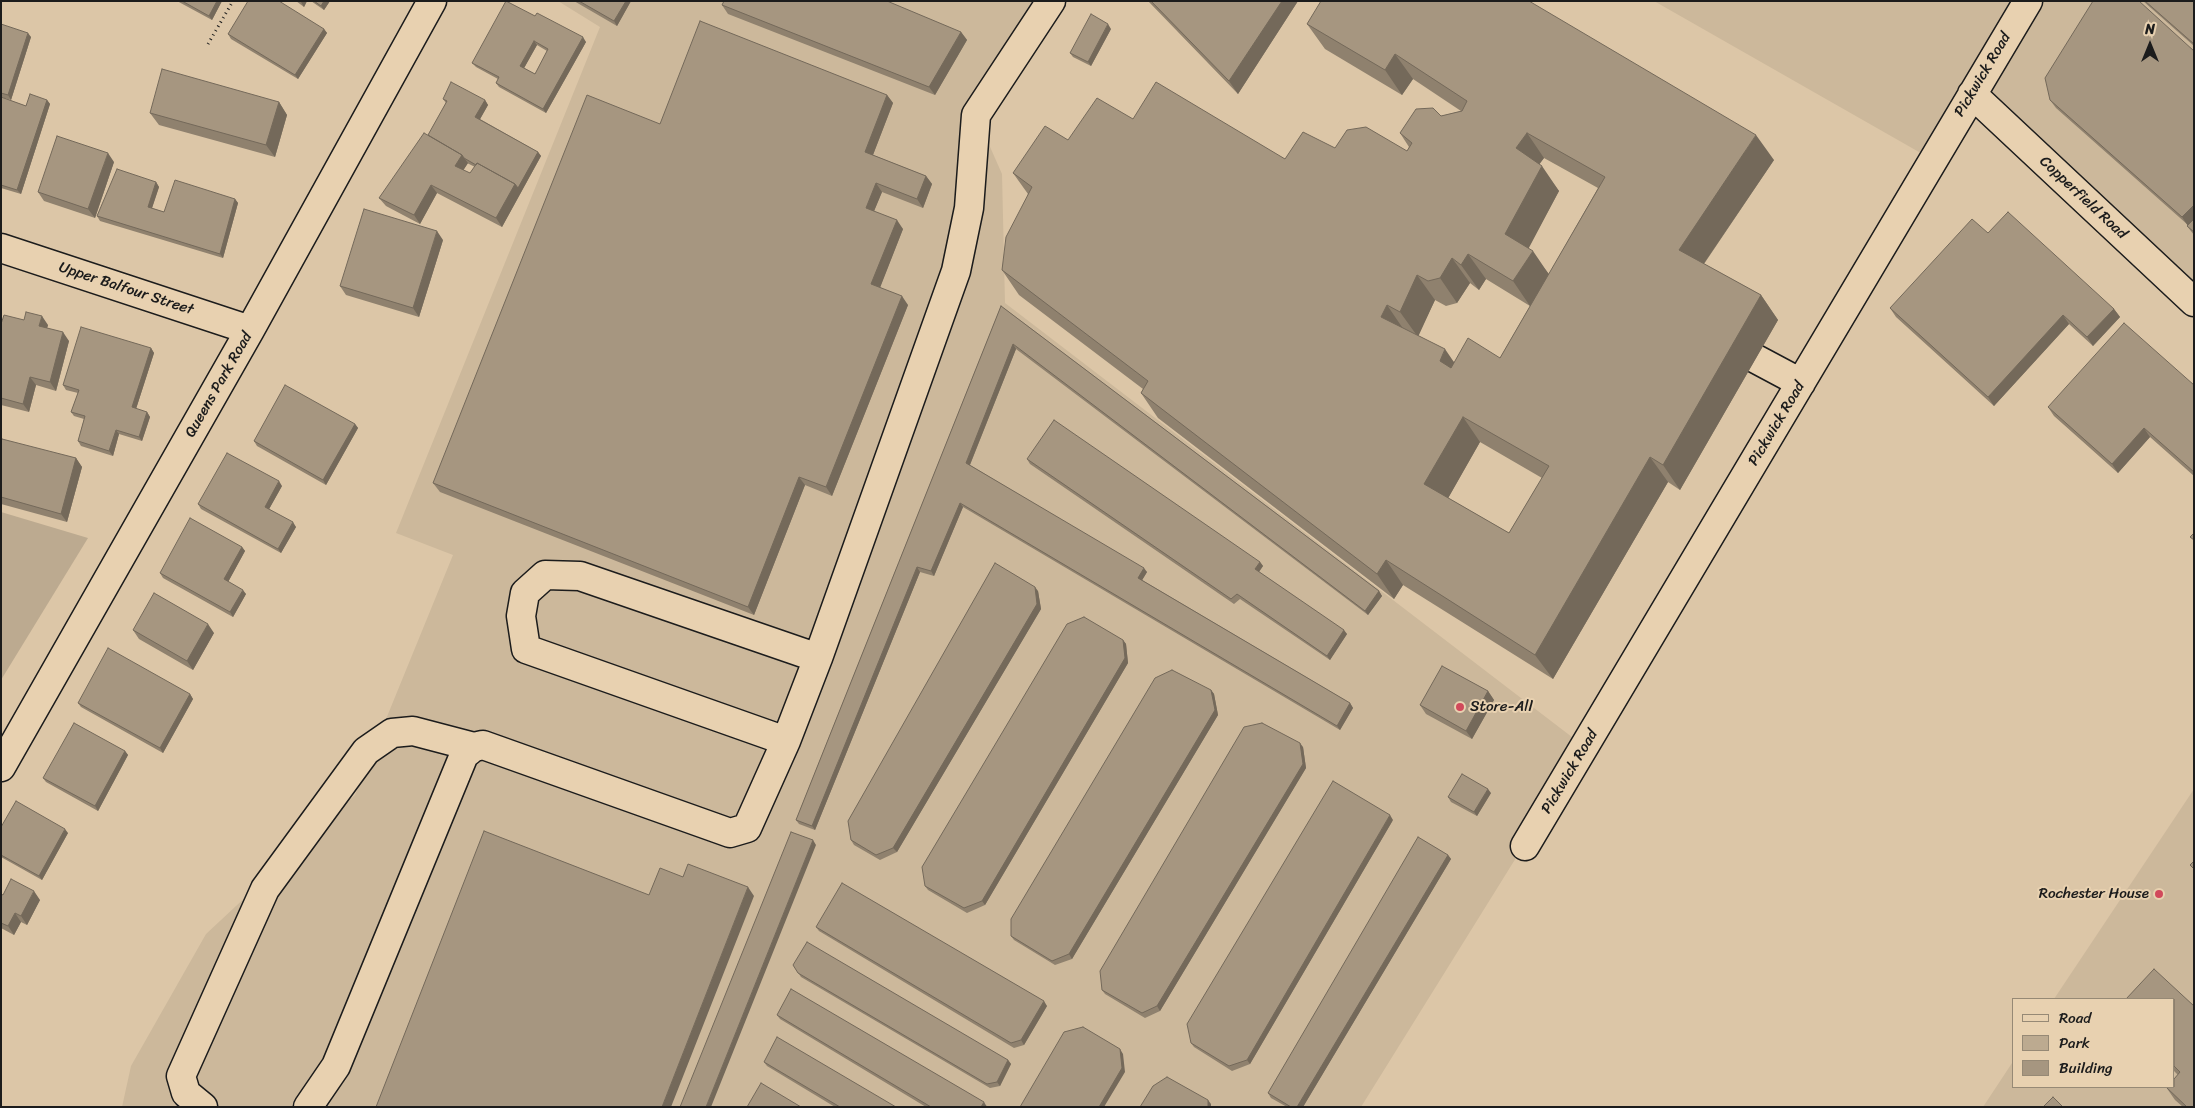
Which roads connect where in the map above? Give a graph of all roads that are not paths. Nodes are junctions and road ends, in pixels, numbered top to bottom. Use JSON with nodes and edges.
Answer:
{"nodes":[{"id":1,"x":432,"y":1,"type":"edge"},
{"id":2,"x":1051,"y":1,"type":"edge"},
{"id":3,"x":2028,"y":1,"type":"edge"},
{"id":4,"x":1972,"y":94,"type":"junction"},
{"id":5,"x":1,"y":248,"type":"edge"},
{"id":6,"x":2194,"y":302,"type":"edge"},
{"id":7,"x":250,"y":330,"type":"junction"},
{"id":8,"x":1751,"y":368,"type":"dead end"},
{"id":9,"x":1796,"y":391,"type":"junction"},
{"id":10,"x":818,"y":658,"type":"junction"},
{"id":11,"x":786,"y":741,"type":"junction"},
{"id":12,"x":474,"y":747,"type":"junction"},
{"id":13,"x":1,"y":767,"type":"edge"},
{"id":14,"x":1525,"y":846,"type":"dead end"},
{"id":15,"x":203,"y":1107,"type":"edge"},
{"id":16,"x":308,"y":1107,"type":"edge"}],
"edges":[{"from":1,"to":7,"type":"street","name":"Queens Park Road"},
{"from":2,"to":10,"type":"street"},
{"from":3,"to":4,"type":"street","name":"Pickwick Road"},
{"from":4,"to":6,"type":"street","name":"Copperfield Road"},
{"from":4,"to":9,"type":"street","name":"Pickwick Road"},
{"from":5,"to":7,"type":"street","name":"Upper Balfour Street"},
{"from":7,"to":13,"type":"street","name":"Queens Park Road"},
{"from":8,"to":9,"type":"street"},
{"from":9,"to":14,"type":"street","name":"Pickwick Road"},
{"from":10,"to":11,"type":"street"},
{"from":10,"to":11,"type":"street"},
{"from":11,"to":12,"type":"street"},
{"from":12,"to":15,"type":"street"},
{"from":12,"to":16,"type":"street"}]}
